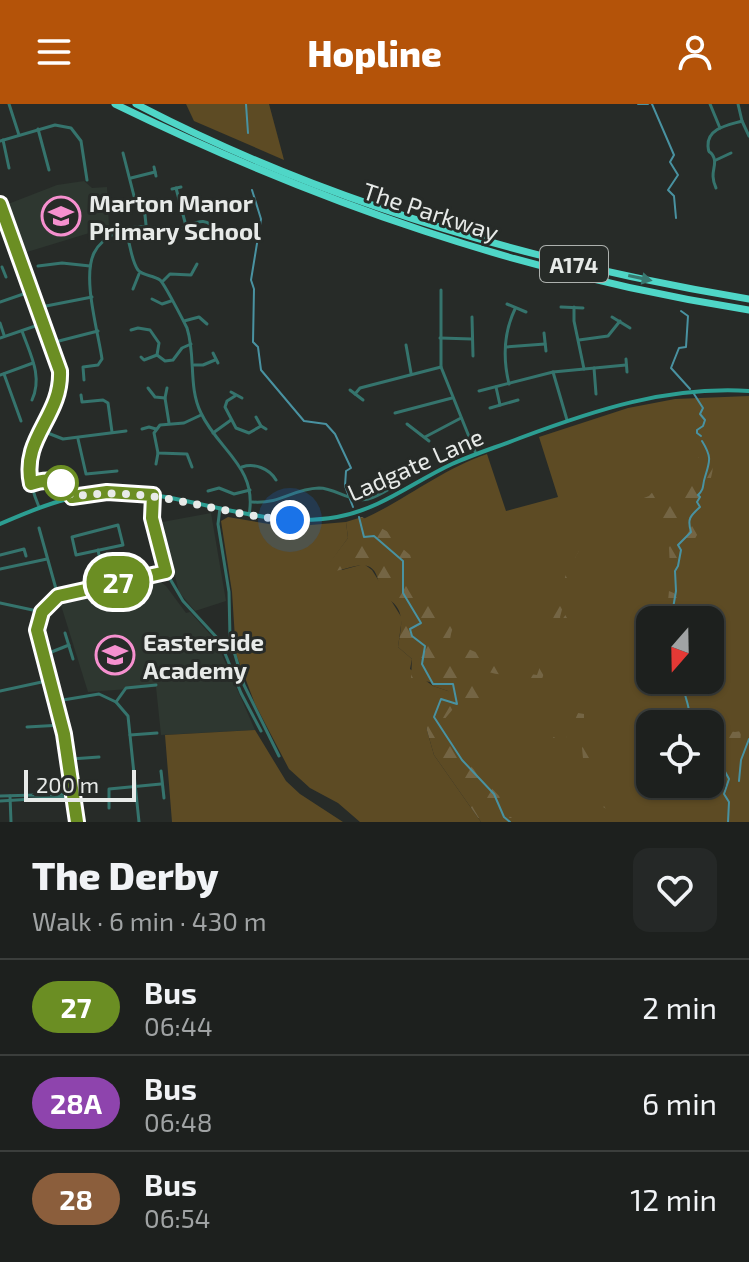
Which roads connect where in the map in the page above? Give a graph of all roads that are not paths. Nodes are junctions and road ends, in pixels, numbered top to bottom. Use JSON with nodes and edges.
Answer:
{"nodes":[{"id":1,"x":9,"y":104,"type":"edge"},
{"id":2,"x":115,"y":104,"type":"edge"},
{"id":3,"x":136,"y":104,"type":"edge"},
{"id":4,"x":710,"y":104,"type":"edge"},
{"id":5,"x":738,"y":104,"type":"edge"},
{"id":6,"x":742,"y":121,"type":"junction"},
{"id":7,"x":720,"y":128,"type":"junction"},
{"id":8,"x":38,"y":129,"type":"junction"},
{"id":9,"x":19,"y":136,"type":"junction"},
{"id":10,"x":749,"y":136,"type":"edge"},
{"id":11,"x":2,"y":140,"type":"edge"},
{"id":12,"x":123,"y":153,"type":"dead end"},
{"id":13,"x":731,"y":153,"type":"dead end"},
{"id":14,"x":715,"y":160,"type":"junction"},
{"id":15,"x":9,"y":168,"type":"dead end"},
{"id":16,"x":49,"y":170,"type":"dead end"},
{"id":17,"x":155,"y":172,"type":"dead end"},
{"id":18,"x":130,"y":178,"type":"junction"},
{"id":19,"x":87,"y":180,"type":"dead end"},
{"id":20,"x":176,"y":188,"type":"dead end"},
{"id":21,"x":716,"y":188,"type":"dead end"},
{"id":22,"x":0,"y":204,"type":"edge"},
{"id":23,"x":146,"y":226,"type":"junction"},
{"id":24,"x":186,"y":226,"type":"junction"},
{"id":25,"x":124,"y":229,"type":"junction"},
{"id":26,"x":216,"y":232,"type":"dead end"},
{"id":27,"x":138,"y":250,"type":"dead end"},
{"id":28,"x":133,"y":251,"type":"junction"},
{"id":29,"x":0,"y":262,"type":"edge"},
{"id":30,"x":197,"y":264,"type":"dead end"},
{"id":31,"x":38,"y":266,"type":"dead end"},
{"id":32,"x":90,"y":266,"type":"junction"},
{"id":33,"x":1,"y":268,"type":"edge"},
{"id":34,"x":140,"y":273,"type":"junction"},
{"id":35,"x":6,"y":277,"type":"dead end"},
{"id":36,"x":162,"y":281,"type":"junction"},
{"id":37,"x":133,"y":289,"type":"dead end"},
{"id":38,"x":441,"y":290,"type":"dead end"},
{"id":39,"x":32,"y":291,"type":"junction"},
{"id":40,"x":92,"y":297,"type":"junction"},
{"id":41,"x":49,"y":299,"type":"dead end"},
{"id":42,"x":152,"y":299,"type":"dead end"},
{"id":43,"x":749,"y":299,"type":"edge"},
{"id":44,"x":171,"y":301,"type":"junction"},
{"id":45,"x":0,"y":302,"type":"edge"},
{"id":46,"x":51,"y":304,"type":"junction"},
{"id":47,"x":507,"y":304,"type":"dead end"},
{"id":48,"x":46,"y":306,"type":"dead end"},
{"id":49,"x":561,"y":307,"type":"dead end"},
{"id":50,"x":574,"y":307,"type":"junction"},
{"id":51,"x":583,"y":308,"type":"dead end"},
{"id":52,"x":515,"y":309,"type":"junction"},
{"id":53,"x":203,"y":311,"type":"dead end"},
{"id":54,"x":526,"y":312,"type":"dead end"},
{"id":55,"x":749,"y":313,"type":"edge"},
{"id":56,"x":202,"y":317,"type":"junction"},
{"id":57,"x":472,"y":317,"type":"dead end"},
{"id":58,"x":612,"y":317,"type":"dead end"},
{"id":59,"x":184,"y":321,"type":"junction"},
{"id":60,"x":620,"y":321,"type":"junction"},
{"id":61,"x":0,"y":323,"type":"edge"},
{"id":62,"x":44,"y":323,"type":"junction"},
{"id":63,"x":207,"y":324,"type":"dead end"},
{"id":64,"x":630,"y":328,"type":"dead end"},
{"id":65,"x":131,"y":330,"type":"dead end"},
{"id":66,"x":22,"y":331,"type":"junction"},
{"id":67,"x":98,"y":331,"type":"junction"},
{"id":68,"x":544,"y":333,"type":"dead end"},
{"id":69,"x":2,"y":337,"type":"edge"},
{"id":70,"x":440,"y":338,"type":"junction"},
{"id":71,"x":472,"y":339,"type":"junction"},
{"id":72,"x":579,"y":340,"type":"junction"},
{"id":73,"x":51,"y":344,"type":"junction"},
{"id":74,"x":191,"y":344,"type":"junction"},
{"id":75,"x":545,"y":344,"type":"junction"},
{"id":76,"x":406,"y":345,"type":"dead end"},
{"id":77,"x":506,"y":347,"type":"junction"},
{"id":78,"x":546,"y":351,"type":"dead end"},
{"id":79,"x":213,"y":353,"type":"dead end"},
{"id":80,"x":157,"y":355,"type":"junction"},
{"id":81,"x":473,"y":356,"type":"dead end"},
{"id":82,"x":626,"y":359,"type":"dead end"},
{"id":83,"x":142,"y":361,"type":"dead end"},
{"id":84,"x":33,"y":363,"type":"junction"},
{"id":85,"x":194,"y":365,"type":"junction"},
{"id":86,"x":626,"y":365,"type":"junction"},
{"id":87,"x":83,"y":367,"type":"junction"},
{"id":88,"x":441,"y":367,"type":"junction"},
{"id":89,"x":77,"y":368,"type":"dead end"},
{"id":90,"x":594,"y":368,"type":"junction"},
{"id":91,"x":584,"y":369,"type":"junction"},
{"id":92,"x":553,"y":372,"type":"junction"},
{"id":93,"x":627,"y":372,"type":"dead end"},
{"id":94,"x":411,"y":373,"type":"junction"},
{"id":95,"x":2,"y":375,"type":"edge"},
{"id":96,"x":84,"y":380,"type":"dead end"},
{"id":97,"x":509,"y":384,"type":"junction"},
{"id":98,"x":496,"y":387,"type":"junction"},
{"id":99,"x":148,"y":388,"type":"dead end"},
{"id":100,"x":167,"y":388,"type":"dead end"},
{"id":101,"x":350,"y":390,"type":"dead end"},
{"id":102,"x":479,"y":391,"type":"dead end"},
{"id":103,"x":749,"y":391,"type":"edge"},
{"id":104,"x":231,"y":392,"type":"dead end"},
{"id":105,"x":355,"y":394,"type":"junction"},
{"id":106,"x":596,"y":394,"type":"dead end"},
{"id":107,"x":81,"y":395,"type":"dead end"},
{"id":108,"x":235,"y":396,"type":"junction"},
{"id":109,"x":165,"y":398,"type":"junction"},
{"id":110,"x":242,"y":398,"type":"dead end"},
{"id":111,"x":452,"y":398,"type":"junction"},
{"id":112,"x":32,"y":400,"type":"dead end"},
{"id":113,"x":363,"y":400,"type":"dead end"},
{"id":114,"x":518,"y":400,"type":"dead end"},
{"id":115,"x":500,"y":405,"type":"junction"},
{"id":116,"x":490,"y":408,"type":"dead end"},
{"id":117,"x":395,"y":413,"type":"dead end"},
{"id":118,"x":24,"y":414,"type":"dead end"},
{"id":119,"x":201,"y":415,"type":"junction"},
{"id":120,"x":256,"y":417,"type":"dead end"},
{"id":121,"x":462,"y":417,"type":"junction"},
{"id":122,"x":231,"y":420,"type":"junction"},
{"id":123,"x":567,"y":420,"type":"junction"},
{"id":124,"x":169,"y":424,"type":"junction"},
{"id":125,"x":407,"y":424,"type":"dead end"},
{"id":126,"x":261,"y":426,"type":"junction"},
{"id":127,"x":142,"y":429,"type":"dead end"},
{"id":128,"x":156,"y":429,"type":"junction"},
{"id":129,"x":266,"y":429,"type":"dead end"},
{"id":130,"x":40,"y":430,"type":"junction"},
{"id":131,"x":126,"y":431,"type":"dead end"},
{"id":132,"x":112,"y":432,"type":"junction"},
{"id":133,"x":213,"y":433,"type":"junction"},
{"id":134,"x":78,"y":438,"type":"junction"},
{"id":135,"x":158,"y":453,"type":"junction"},
{"id":136,"x":476,"y":454,"type":"junction"},
{"id":137,"x":156,"y":464,"type":"dead end"},
{"id":138,"x":192,"y":467,"type":"dead end"},
{"id":139,"x":241,"y":468,"type":"junction"},
{"id":140,"x":117,"y":471,"type":"dead end"},
{"id":141,"x":276,"y":480,"type":"dead end"},
{"id":142,"x":396,"y":485,"type":"dead end"},
{"id":143,"x":250,"y":490,"type":"junction"},
{"id":144,"x":208,"y":491,"type":"dead end"},
{"id":145,"x":153,"y":495,"type":"junction"},
{"id":146,"x":251,"y":502,"type":"junction"},
{"id":147,"x":39,"y":507,"type":"junction"},
{"id":148,"x":220,"y":508,"type":"junction"},
{"id":149,"x":249,"y":515,"type":"junction"},
{"id":150,"x":0,"y":524,"type":"edge"},
{"id":151,"x":39,"y":528,"type":"dead end"},
{"id":152,"x":98,"y":550,"type":"junction"},
{"id":153,"x":0,"y":555,"type":"edge"},
{"id":154,"x":26,"y":556,"type":"dead end"},
{"id":155,"x":48,"y":558,"type":"junction"},
{"id":156,"x":0,"y":569,"type":"edge"},
{"id":157,"x":166,"y":572,"type":"junction"},
{"id":158,"x":105,"y":585,"type":"junction"},
{"id":159,"x":58,"y":596,"type":"junction"},
{"id":160,"x":0,"y":603,"type":"edge"},
{"id":161,"x":42,"y":612,"type":"junction"},
{"id":162,"x":65,"y":633,"type":"dead end"},
{"id":163,"x":69,"y":645,"type":"junction"},
{"id":164,"x":44,"y":655,"type":"junction"},
{"id":165,"x":73,"y":659,"type":"dead end"},
{"id":166,"x":52,"y":680,"type":"junction"},
{"id":167,"x":156,"y":685,"type":"dead end"},
{"id":168,"x":0,"y":691,"type":"edge"},
{"id":169,"x":57,"y":701,"type":"junction"},
{"id":170,"x":116,"y":702,"type":"junction"},
{"id":171,"x":62,"y":725,"type":"junction"},
{"id":172,"x":27,"y":727,"type":"dead end"},
{"id":173,"x":261,"y":731,"type":"dead end"},
{"id":174,"x":157,"y":733,"type":"dead end"},
{"id":175,"x":130,"y":735,"type":"junction"},
{"id":176,"x":279,"y":756,"type":"dead end"},
{"id":177,"x":99,"y":757,"type":"dead end"},
{"id":178,"x":70,"y":759,"type":"junction"},
{"id":179,"x":161,"y":771,"type":"dead end"},
{"id":180,"x":161,"y":784,"type":"junction"},
{"id":181,"x":134,"y":786,"type":"junction"},
{"id":182,"x":74,"y":794,"type":"junction"},
{"id":183,"x":10,"y":798,"type":"junction"},
{"id":184,"x":164,"y":798,"type":"dead end"},
{"id":185,"x":0,"y":799,"type":"edge"},
{"id":186,"x":109,"y":808,"type":"dead end"},
{"id":187,"x":11,"y":822,"type":"edge"},
{"id":188,"x":77,"y":822,"type":"edge"},
{"id":189,"x":139,"y":822,"type":"edge"}],
"edges":[{"from":1,"to":9,"type":"street"},
{"from":2,"to":55,"type":"highway","name":"The Parkway","number":"A174"},
{"from":3,"to":43,"type":"highway","name":"The Parkway","number":"A174","one_way":true},
{"from":4,"to":7,"type":"street"},
{"from":5,"to":6,"type":"street"},
{"from":6,"to":7,"type":"street"},
{"from":6,"to":10,"type":"street"},
{"from":7,"to":14,"type":"street"},
{"from":8,"to":9,"type":"street"},
{"from":8,"to":16,"type":"street"},
{"from":8,"to":19,"type":"street"},
{"from":9,"to":11,"type":"street"},
{"from":11,"to":15,"type":"street"},
{"from":12,"to":18,"type":"street"},
{"from":13,"to":14,"type":"street"},
{"from":14,"to":21,"type":"street"},
{"from":17,"to":18,"type":"street"},
{"from":18,"to":23,"type":"street"},
{"from":20,"to":24,"type":"street"},
{"from":22,"to":39,"type":"street"},
{"from":23,"to":24,"type":"street"},
{"from":23,"to":25,"type":"street"},
{"from":24,"to":26,"type":"street"},
{"from":25,"to":28,"type":"street"},
{"from":25,"to":32,"type":"street"},
{"from":27,"to":28,"type":"street"},
{"from":28,"to":34,"type":"street"},
{"from":29,"to":33,"type":"street"},
{"from":30,"to":36,"type":"street"},
{"from":31,"to":32,"type":"street"},
{"from":32,"to":40,"type":"street"},
{"from":33,"to":35,"type":"street"},
{"from":34,"to":36,"type":"street"},
{"from":34,"to":37,"type":"street"},
{"from":36,"to":44,"type":"street"},
{"from":38,"to":70,"type":"street"},
{"from":39,"to":45,"type":"street"},
{"from":39,"to":62,"type":"street"},
{"from":40,"to":46,"type":"street"},
{"from":40,"to":67,"type":"street"},
{"from":41,"to":46,"type":"street"},
{"from":42,"to":44,"type":"street"},
{"from":44,"to":59,"type":"street"},
{"from":46,"to":48,"type":"street"},
{"from":47,"to":52,"type":"street"},
{"from":49,"to":50,"type":"street"},
{"from":50,"to":51,"type":"street"},
{"from":50,"to":72,"type":"street"},
{"from":52,"to":54,"type":"street"},
{"from":52,"to":77,"type":"street"},
{"from":53,"to":56,"type":"street"},
{"from":56,"to":59,"type":"street"},
{"from":56,"to":63,"type":"street"},
{"from":57,"to":71,"type":"street"},
{"from":58,"to":60,"type":"street"},
{"from":59,"to":74,"type":"street"},
{"from":60,"to":64,"type":"street"},
{"from":60,"to":72,"type":"street"},
{"from":61,"to":69,"type":"street"},
{"from":62,"to":66,"type":"street"},
{"from":62,"to":73,"type":"street"},
{"from":65,"to":80,"type":"street"},
{"from":66,"to":69,"type":"street"},
{"from":66,"to":84,"type":"street"},
{"from":67,"to":73,"type":"street"},
{"from":67,"to":87,"type":"street"},
{"from":68,"to":75,"type":"street"},
{"from":70,"to":71,"type":"street"},
{"from":70,"to":88,"type":"street"},
{"from":71,"to":81,"type":"street"},
{"from":72,"to":91,"type":"street"},
{"from":73,"to":130,"type":"street"},
{"from":74,"to":80,"type":"street"},
{"from":74,"to":85,"type":"street"},
{"from":75,"to":77,"type":"street"},
{"from":75,"to":78,"type":"street"},
{"from":76,"to":94,"type":"street"},
{"from":77,"to":97,"type":"street"},
{"from":79,"to":85,"type":"street"},
{"from":80,"to":83,"type":"street"},
{"from":82,"to":86,"type":"street"},
{"from":84,"to":95,"type":"street"},
{"from":84,"to":112,"type":"street"},
{"from":85,"to":119,"type":"street"},
{"from":86,"to":90,"type":"street"},
{"from":86,"to":93,"type":"street"},
{"from":87,"to":89,"type":"street"},
{"from":87,"to":96,"type":"street"},
{"from":88,"to":94,"type":"street"},
{"from":88,"to":111,"type":"street"},
{"from":90,"to":91,"type":"street"},
{"from":90,"to":106,"type":"street"},
{"from":91,"to":92,"type":"street"},
{"from":92,"to":97,"type":"street"},
{"from":92,"to":123,"type":"street"},
{"from":94,"to":105,"type":"street"},
{"from":95,"to":118,"type":"street"},
{"from":97,"to":98,"type":"street"},
{"from":98,"to":102,"type":"street"},
{"from":98,"to":115,"type":"street"},
{"from":99,"to":109,"type":"street"},
{"from":100,"to":109,"type":"street"},
{"from":101,"to":105,"type":"street"},
{"from":103,"to":123,"type":"main road","name":"Ladgate Lane"},
{"from":104,"to":108,"type":"street"},
{"from":105,"to":113,"type":"street"},
{"from":107,"to":132,"type":"street"},
{"from":108,"to":110,"type":"street"},
{"from":108,"to":122,"type":"street"},
{"from":109,"to":124,"type":"street"},
{"from":111,"to":117,"type":"street"},
{"from":111,"to":121,"type":"street"},
{"from":114,"to":115,"type":"street"},
{"from":115,"to":116,"type":"street"},
{"from":119,"to":124,"type":"street"},
{"from":119,"to":133,"type":"street"},
{"from":120,"to":126,"type":"street"},
{"from":121,"to":125,"type":"street"},
{"from":121,"to":136,"type":"street"},
{"from":122,"to":126,"type":"street"},
{"from":122,"to":133,"type":"street"},
{"from":123,"to":136,"type":"main road","name":"Ladgate Lane"},
{"from":124,"to":128,"type":"street"},
{"from":126,"to":129,"type":"street"},
{"from":127,"to":128,"type":"street"},
{"from":128,"to":135,"type":"street"},
{"from":130,"to":134,"type":"street"},
{"from":130,"to":147,"type":"street"},
{"from":131,"to":132,"type":"street"},
{"from":132,"to":134,"type":"street"},
{"from":133,"to":139,"type":"street"},
{"from":134,"to":140,"type":"street"},
{"from":135,"to":137,"type":"street"},
{"from":135,"to":138,"type":"street"},
{"from":136,"to":149,"type":"main road","name":"Ladgate Lane"},
{"from":139,"to":141,"type":"street"},
{"from":139,"to":143,"type":"street"},
{"from":142,"to":146,"type":"street"},
{"from":143,"to":144,"type":"street"},
{"from":143,"to":146,"type":"street"},
{"from":145,"to":147,"type":"main road","name":"Ladgate Lane"},
{"from":145,"to":148,"type":"main road","name":"Ladgate Lane"},
{"from":145,"to":157,"type":"street"},
{"from":146,"to":149,"type":"street"},
{"from":147,"to":150,"type":"main road","name":"Ladgate Lane"},
{"from":148,"to":149,"type":"main road","name":"Ladgate Lane"},
{"from":148,"to":176,"type":"street"},
{"from":151,"to":155,"type":"street"},
{"from":152,"to":152,"type":"street"},
{"from":152,"to":158,"type":"street"},
{"from":153,"to":154,"type":"street"},
{"from":155,"to":156,"type":"street"},
{"from":155,"to":159,"type":"street"},
{"from":157,"to":158,"type":"street"},
{"from":157,"to":173,"type":"street"},
{"from":158,"to":159,"type":"street"},
{"from":159,"to":161,"type":"street"},
{"from":160,"to":161,"type":"street"},
{"from":161,"to":164,"type":"street"},
{"from":162,"to":163,"type":"street"},
{"from":163,"to":164,"type":"street"},
{"from":163,"to":165,"type":"street"},
{"from":164,"to":166,"type":"street"},
{"from":166,"to":168,"type":"street"},
{"from":166,"to":169,"type":"street"},
{"from":167,"to":170,"type":"street"},
{"from":169,"to":170,"type":"street"},
{"from":169,"to":171,"type":"street"},
{"from":170,"to":175,"type":"street"},
{"from":171,"to":172,"type":"street"},
{"from":171,"to":178,"type":"street"},
{"from":174,"to":175,"type":"street"},
{"from":175,"to":181,"type":"street"},
{"from":177,"to":178,"type":"street"},
{"from":178,"to":182,"type":"street"},
{"from":179,"to":180,"type":"street"},
{"from":180,"to":181,"type":"street"},
{"from":180,"to":184,"type":"street"},
{"from":181,"to":186,"type":"street"},
{"from":181,"to":189,"type":"street"},
{"from":182,"to":183,"type":"street"},
{"from":182,"to":188,"type":"street"},
{"from":183,"to":185,"type":"street"},
{"from":183,"to":187,"type":"street"}]}
